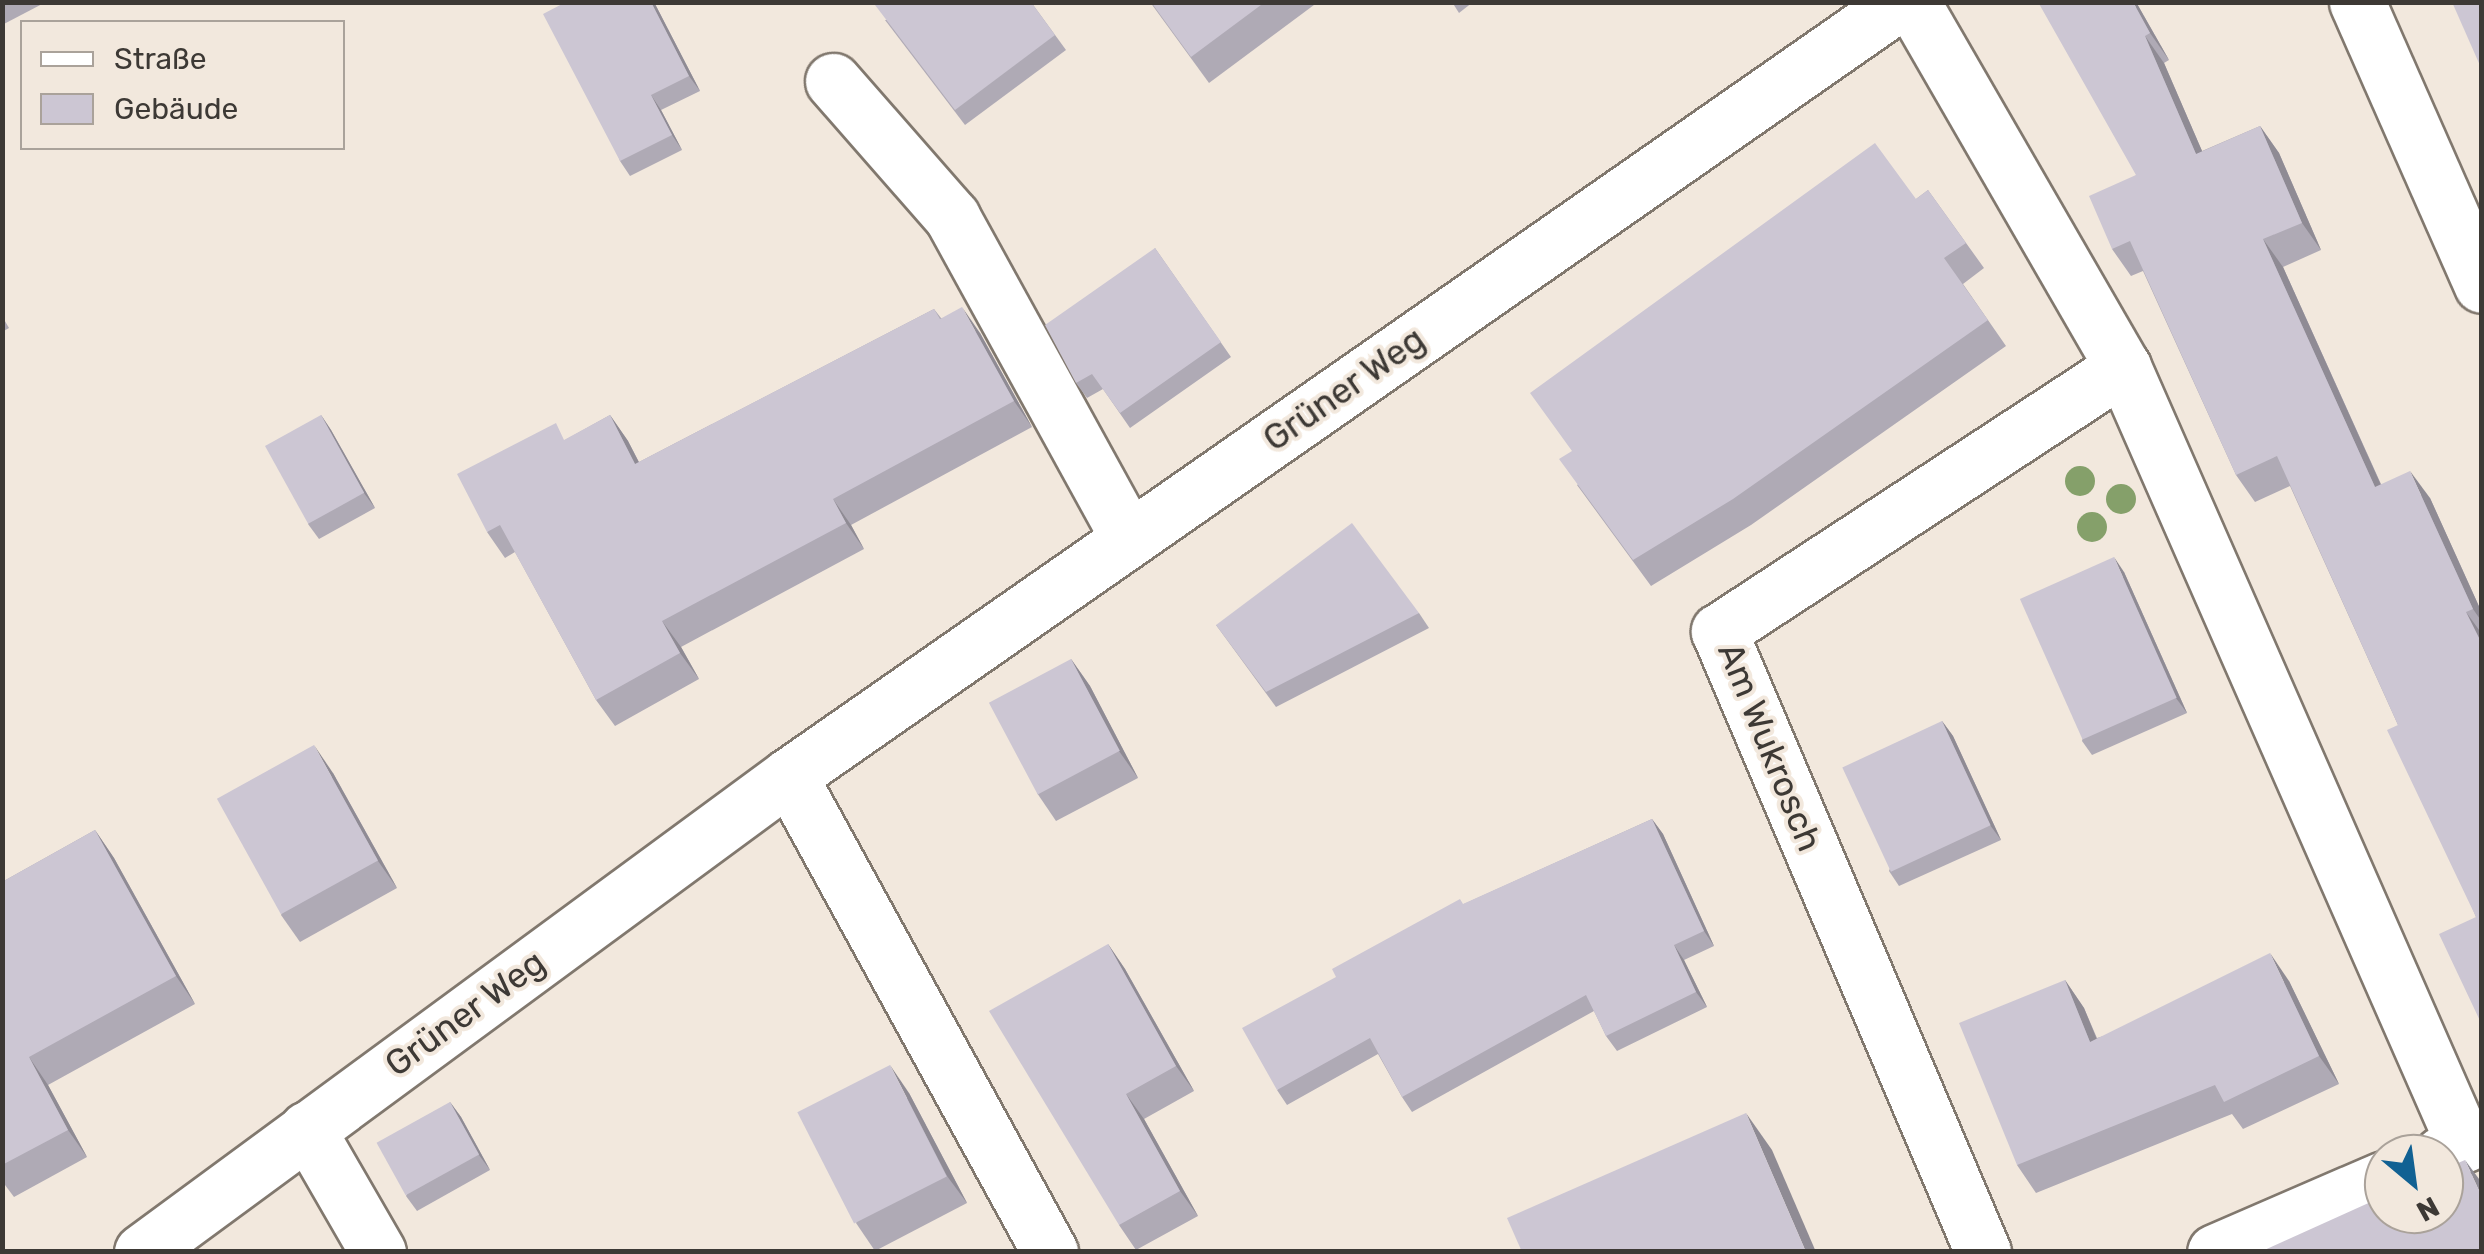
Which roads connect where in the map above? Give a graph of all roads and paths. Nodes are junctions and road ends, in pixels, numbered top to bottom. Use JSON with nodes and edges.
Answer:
{"nodes":[{"id":1,"x":1900,"y":2,"type":"edge"},
{"id":2,"x":1912,"y":2,"type":"edge"},
{"id":3,"x":2357,"y":2,"type":"edge"},
{"id":4,"x":833,"y":81,"type":"dead end"},
{"id":5,"x":2482,"y":286,"type":"edge"},
{"id":6,"x":2124,"y":367,"type":"junction"},
{"id":7,"x":1129,"y":539,"type":"junction"},
{"id":8,"x":789,"y":776,"type":"junction"},
{"id":9,"x":307,"y":1129,"type":"junction"},
{"id":10,"x":2460,"y":1134,"type":"edge"},
{"id":11,"x":2364,"y":1188,"type":"edge"},
{"id":12,"x":142,"y":1252,"type":"edge"},
{"id":13,"x":378,"y":1252,"type":"edge"},
{"id":14,"x":1050,"y":1252,"type":"edge"},
{"id":15,"x":1982,"y":1252,"type":"edge"},
{"id":16,"x":2215,"y":1252,"type":"edge"}],
"edges":[{"from":1,"to":7,"type":"street","name":"Grüner Weg"},
{"from":2,"to":6,"type":"street"},
{"from":3,"to":5,"type":"street"},
{"from":4,"to":7,"type":"street"},
{"from":6,"to":10,"type":"street"},
{"from":6,"to":15,"type":"street","name":"Am Wukrosch"},
{"from":7,"to":8,"type":"street","name":"Grüner Weg"},
{"from":8,"to":9,"type":"street","name":"Grüner Weg"},
{"from":8,"to":14,"type":"street"},
{"from":9,"to":12,"type":"street","name":"Grüner Weg"},
{"from":9,"to":13,"type":"street"},
{"from":11,"to":16,"type":"street"}]}
